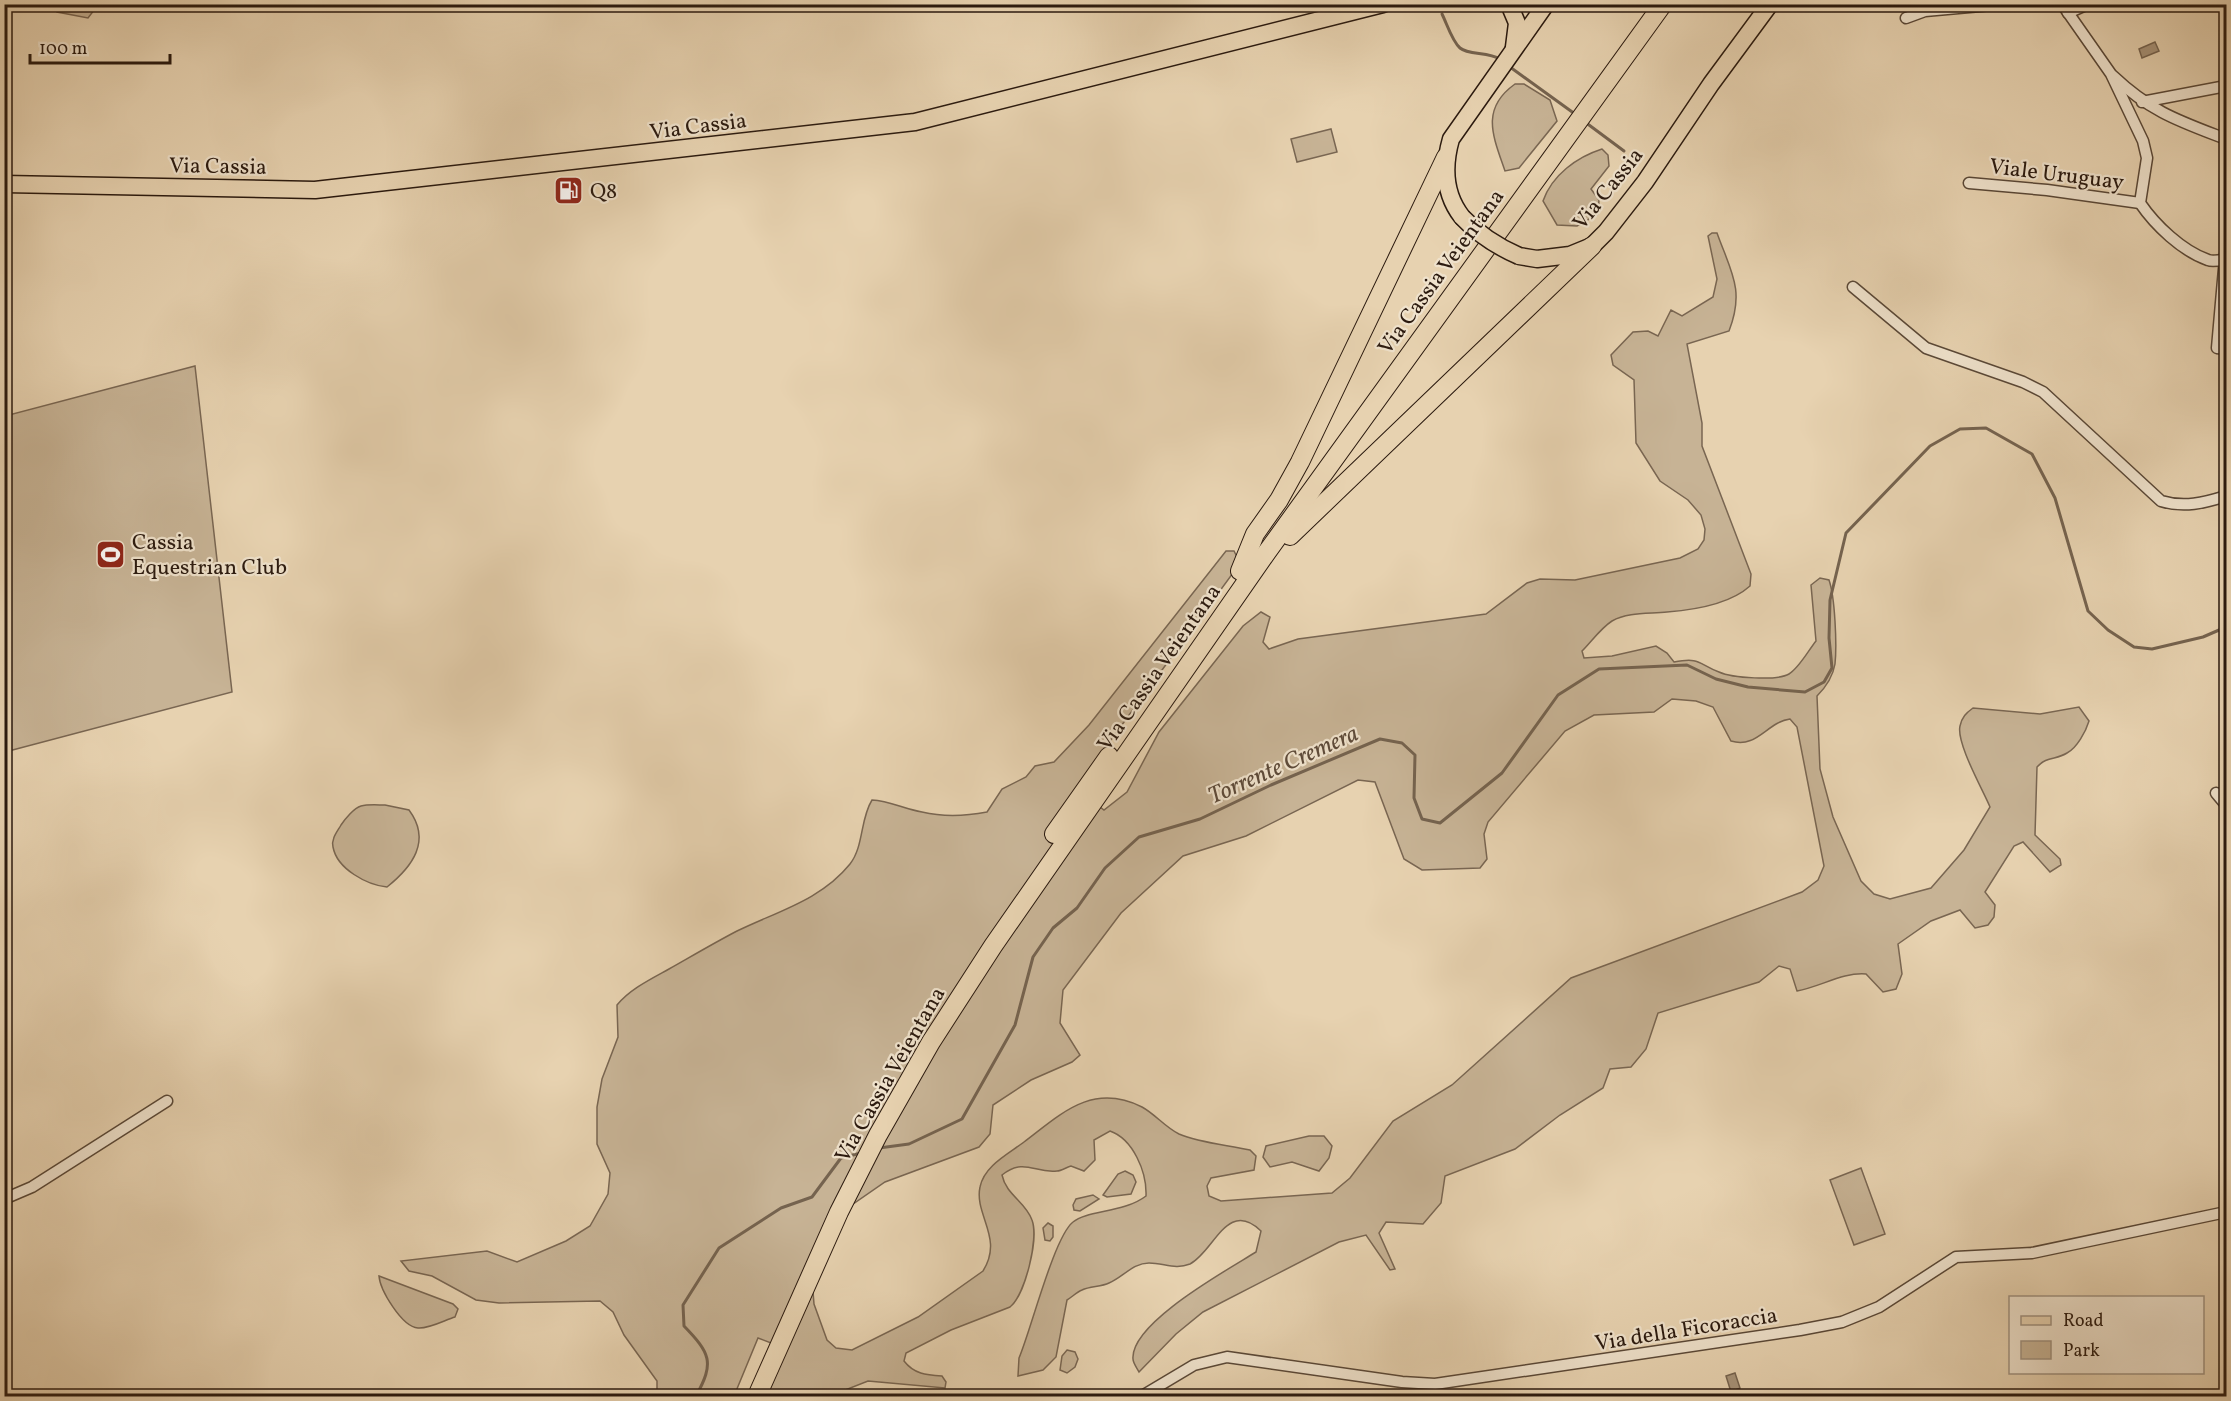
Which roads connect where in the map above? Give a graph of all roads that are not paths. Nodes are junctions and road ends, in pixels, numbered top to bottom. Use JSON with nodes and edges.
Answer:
{"nodes":[{"id":1,"x":1383,"y":4,"type":"edge"},
{"id":2,"x":1509,"y":4,"type":"edge"},
{"id":3,"x":1546,"y":4,"type":"edge"},
{"id":4,"x":1648,"y":4,"type":"edge"},
{"id":5,"x":1663,"y":4,"type":"edge"},
{"id":6,"x":1770,"y":4,"type":"edge"},
{"id":7,"x":2003,"y":4,"type":"edge"},
{"id":8,"x":2088,"y":4,"type":"edge"},
{"id":9,"x":2065,"y":9,"type":"edge"},
{"id":10,"x":1906,"y":18,"type":"dead end"},
{"id":11,"x":1508,"y":59,"type":"junction"},
{"id":12,"x":2111,"y":74,"type":"junction"},
{"id":13,"x":2226,"y":86,"type":"edge"},
{"id":14,"x":2142,"y":102,"type":"junction"},
{"id":15,"x":1580,"y":109,"type":"junction"},
{"id":16,"x":1567,"y":127,"type":"junction"},
{"id":17,"x":2226,"y":139,"type":"edge"},
{"id":18,"x":1446,"y":157,"type":"junction"},
{"id":19,"x":1969,"y":183,"type":"dead end"},
{"id":20,"x":4,"y":184,"type":"edge"},
{"id":21,"x":2140,"y":203,"type":"junction"},
{"id":22,"x":1592,"y":246,"type":"junction"},
{"id":23,"x":2226,"y":246,"type":"edge"},
{"id":24,"x":2226,"y":259,"type":"edge"},
{"id":25,"x":1853,"y":287,"type":"dead end"},
{"id":26,"x":2226,"y":349,"type":"edge"},
{"id":27,"x":2226,"y":496,"type":"edge"},
{"id":28,"x":1240,"y":571,"type":"junction"},
{"id":29,"x":1222,"y":617,"type":"junction"},
{"id":30,"x":1093,"y":791,"type":"junction"},
{"id":31,"x":2216,"y":794,"type":"dead end"},
{"id":32,"x":2226,"y":805,"type":"edge"},
{"id":33,"x":166,"y":1101,"type":"dead end"},
{"id":34,"x":4,"y":1199,"type":"edge"},
{"id":35,"x":2226,"y":1212,"type":"edge"},
{"id":36,"x":773,"y":1343,"type":"junction"},
{"id":37,"x":745,"y":1396,"type":"edge"},
{"id":38,"x":757,"y":1396,"type":"edge"},
{"id":39,"x":1142,"y":1396,"type":"edge"}],
"edges":[{"from":1,"to":20,"type":"main road","name":"Via Cassia"},
{"from":2,"to":11,"type":"main road"},
{"from":3,"to":11,"type":"main road","name":"Via Cassia"},
{"from":4,"to":15,"type":"highway","name":"Via Cassia Veientana"},
{"from":5,"to":15,"type":"highway","name":"Via Cassia Veientana"},
{"from":6,"to":22,"type":"main road","name":"Via Cassia"},
{"from":7,"to":10,"type":"street"},
{"from":8,"to":9,"type":"street"},
{"from":9,"to":12,"type":"street"},
{"from":11,"to":18,"type":"main road","name":"Via Cassia"},
{"from":12,"to":14,"type":"street"},
{"from":12,"to":21,"type":"street"},
{"from":13,"to":14,"type":"street"},
{"from":14,"to":17,"type":"street"},
{"from":15,"to":16,"type":"highway","name":"Via Cassia Veientana"},
{"from":16,"to":28,"type":"highway","name":"Via Cassia Veientana"},
{"from":16,"to":29,"type":"highway","name":"Via Cassia Veientana"},
{"from":18,"to":22,"type":"main road","name":"Via Cassia","bridge":true},
{"from":18,"to":28,"type":"highway"},
{"from":19,"to":21,"type":"street","name":"Viale Uruguay"},
{"from":21,"to":24,"type":"street"},
{"from":22,"to":29,"type":"highway"},
{"from":23,"to":24,"type":"street"},
{"from":24,"to":26,"type":"street"},
{"from":25,"to":27,"type":"street"},
{"from":28,"to":30,"type":"highway","name":"Via Cassia Veientana"},
{"from":29,"to":30,"type":"highway","name":"Via Cassia Veientana"},
{"from":30,"to":36,"type":"highway","name":"Via Cassia Veientana"},
{"from":31,"to":32,"type":"street"},
{"from":33,"to":34,"type":"street"},
{"from":35,"to":39,"type":"street","name":"Via della Ficoraccia"},
{"from":36,"to":37,"type":"highway","name":"Via Cassia Veientana"},
{"from":36,"to":38,"type":"highway","name":"Via Cassia Veientana"}]}
